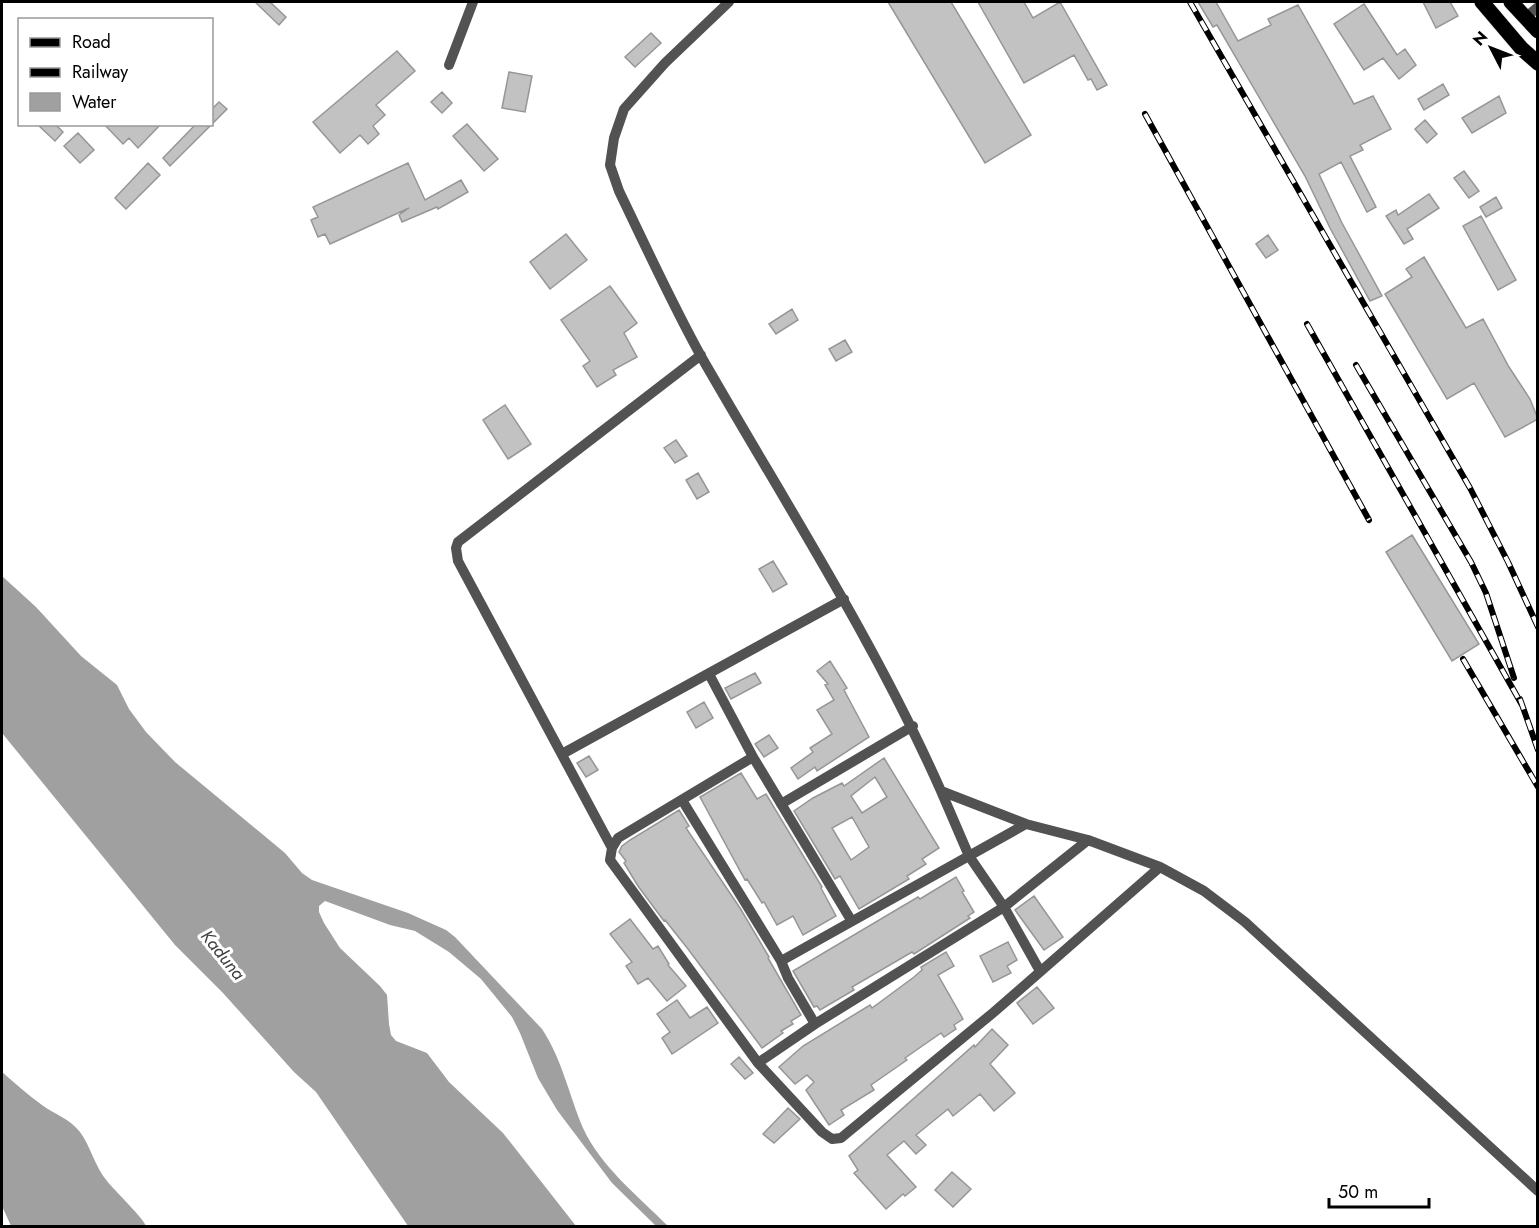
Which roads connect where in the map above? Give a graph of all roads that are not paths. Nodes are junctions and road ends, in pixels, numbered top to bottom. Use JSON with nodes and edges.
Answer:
{"nodes":[{"id":1,"x":473,"y":2,"type":"edge"},
{"id":2,"x":729,"y":2,"type":"edge"},
{"id":3,"x":1482,"y":2,"type":"edge"},
{"id":4,"x":1511,"y":2,"type":"edge"},
{"id":5,"x":1538,"y":7,"type":"edge"},
{"id":6,"x":1525,"y":18,"type":"junction"},
{"id":7,"x":1538,"y":31,"type":"edge"},
{"id":8,"x":1538,"y":63,"type":"edge"},
{"id":9,"x":449,"y":65,"type":"dead end"},
{"id":10,"x":701,"y":355,"type":"junction"},
{"id":11,"x":844,"y":600,"type":"junction"},
{"id":12,"x":709,"y":674,"type":"junction"},
{"id":13,"x":913,"y":726,"type":"junction"},
{"id":14,"x":562,"y":754,"type":"junction"},
{"id":15,"x":753,"y":757,"type":"junction"},
{"id":16,"x":941,"y":791,"type":"junction"},
{"id":17,"x":682,"y":800,"type":"junction"},
{"id":18,"x":781,"y":804,"type":"junction"},
{"id":19,"x":1026,"y":824,"type":"junction"},
{"id":20,"x":1088,"y":840,"type":"junction"},
{"id":21,"x":612,"y":848,"type":"junction"},
{"id":22,"x":969,"y":856,"type":"junction"},
{"id":23,"x":1160,"y":867,"type":"junction"},
{"id":24,"x":1004,"y":907,"type":"junction"},
{"id":25,"x":851,"y":920,"type":"junction"},
{"id":26,"x":781,"y":961,"type":"junction"},
{"id":27,"x":1040,"y":971,"type":"junction"},
{"id":28,"x":815,"y":1024,"type":"junction"},
{"id":29,"x":758,"y":1063,"type":"junction"},
{"id":30,"x":1538,"y":1191,"type":"edge"}],
"edges":[{"from":1,"to":9,"type":"street"},
{"from":2,"to":10,"type":"street"},
{"from":3,"to":8,"type":"main road"},
{"from":4,"to":6,"type":"main road"},
{"from":5,"to":6,"type":"street"},
{"from":6,"to":7,"type":"main road"},
{"from":10,"to":11,"type":"street"},
{"from":10,"to":14,"type":"street"},
{"from":11,"to":12,"type":"street"},
{"from":11,"to":13,"type":"street"},
{"from":12,"to":14,"type":"street"},
{"from":12,"to":15,"type":"street"},
{"from":13,"to":16,"type":"street"},
{"from":13,"to":18,"type":"street"},
{"from":14,"to":21,"type":"street"},
{"from":15,"to":17,"type":"street"},
{"from":15,"to":18,"type":"street"},
{"from":16,"to":19,"type":"street"},
{"from":16,"to":22,"type":"street"},
{"from":17,"to":21,"type":"street"},
{"from":17,"to":26,"type":"street"},
{"from":18,"to":25,"type":"street"},
{"from":19,"to":20,"type":"street"},
{"from":19,"to":22,"type":"street"},
{"from":20,"to":23,"type":"street"},
{"from":20,"to":24,"type":"street"},
{"from":21,"to":29,"type":"street"},
{"from":22,"to":24,"type":"street"},
{"from":22,"to":25,"type":"street"},
{"from":23,"to":27,"type":"street"},
{"from":23,"to":30,"type":"street"},
{"from":24,"to":27,"type":"street"},
{"from":24,"to":28,"type":"street"},
{"from":25,"to":26,"type":"street"},
{"from":26,"to":28,"type":"street"},
{"from":27,"to":29,"type":"street"},
{"from":28,"to":29,"type":"street"}]}
